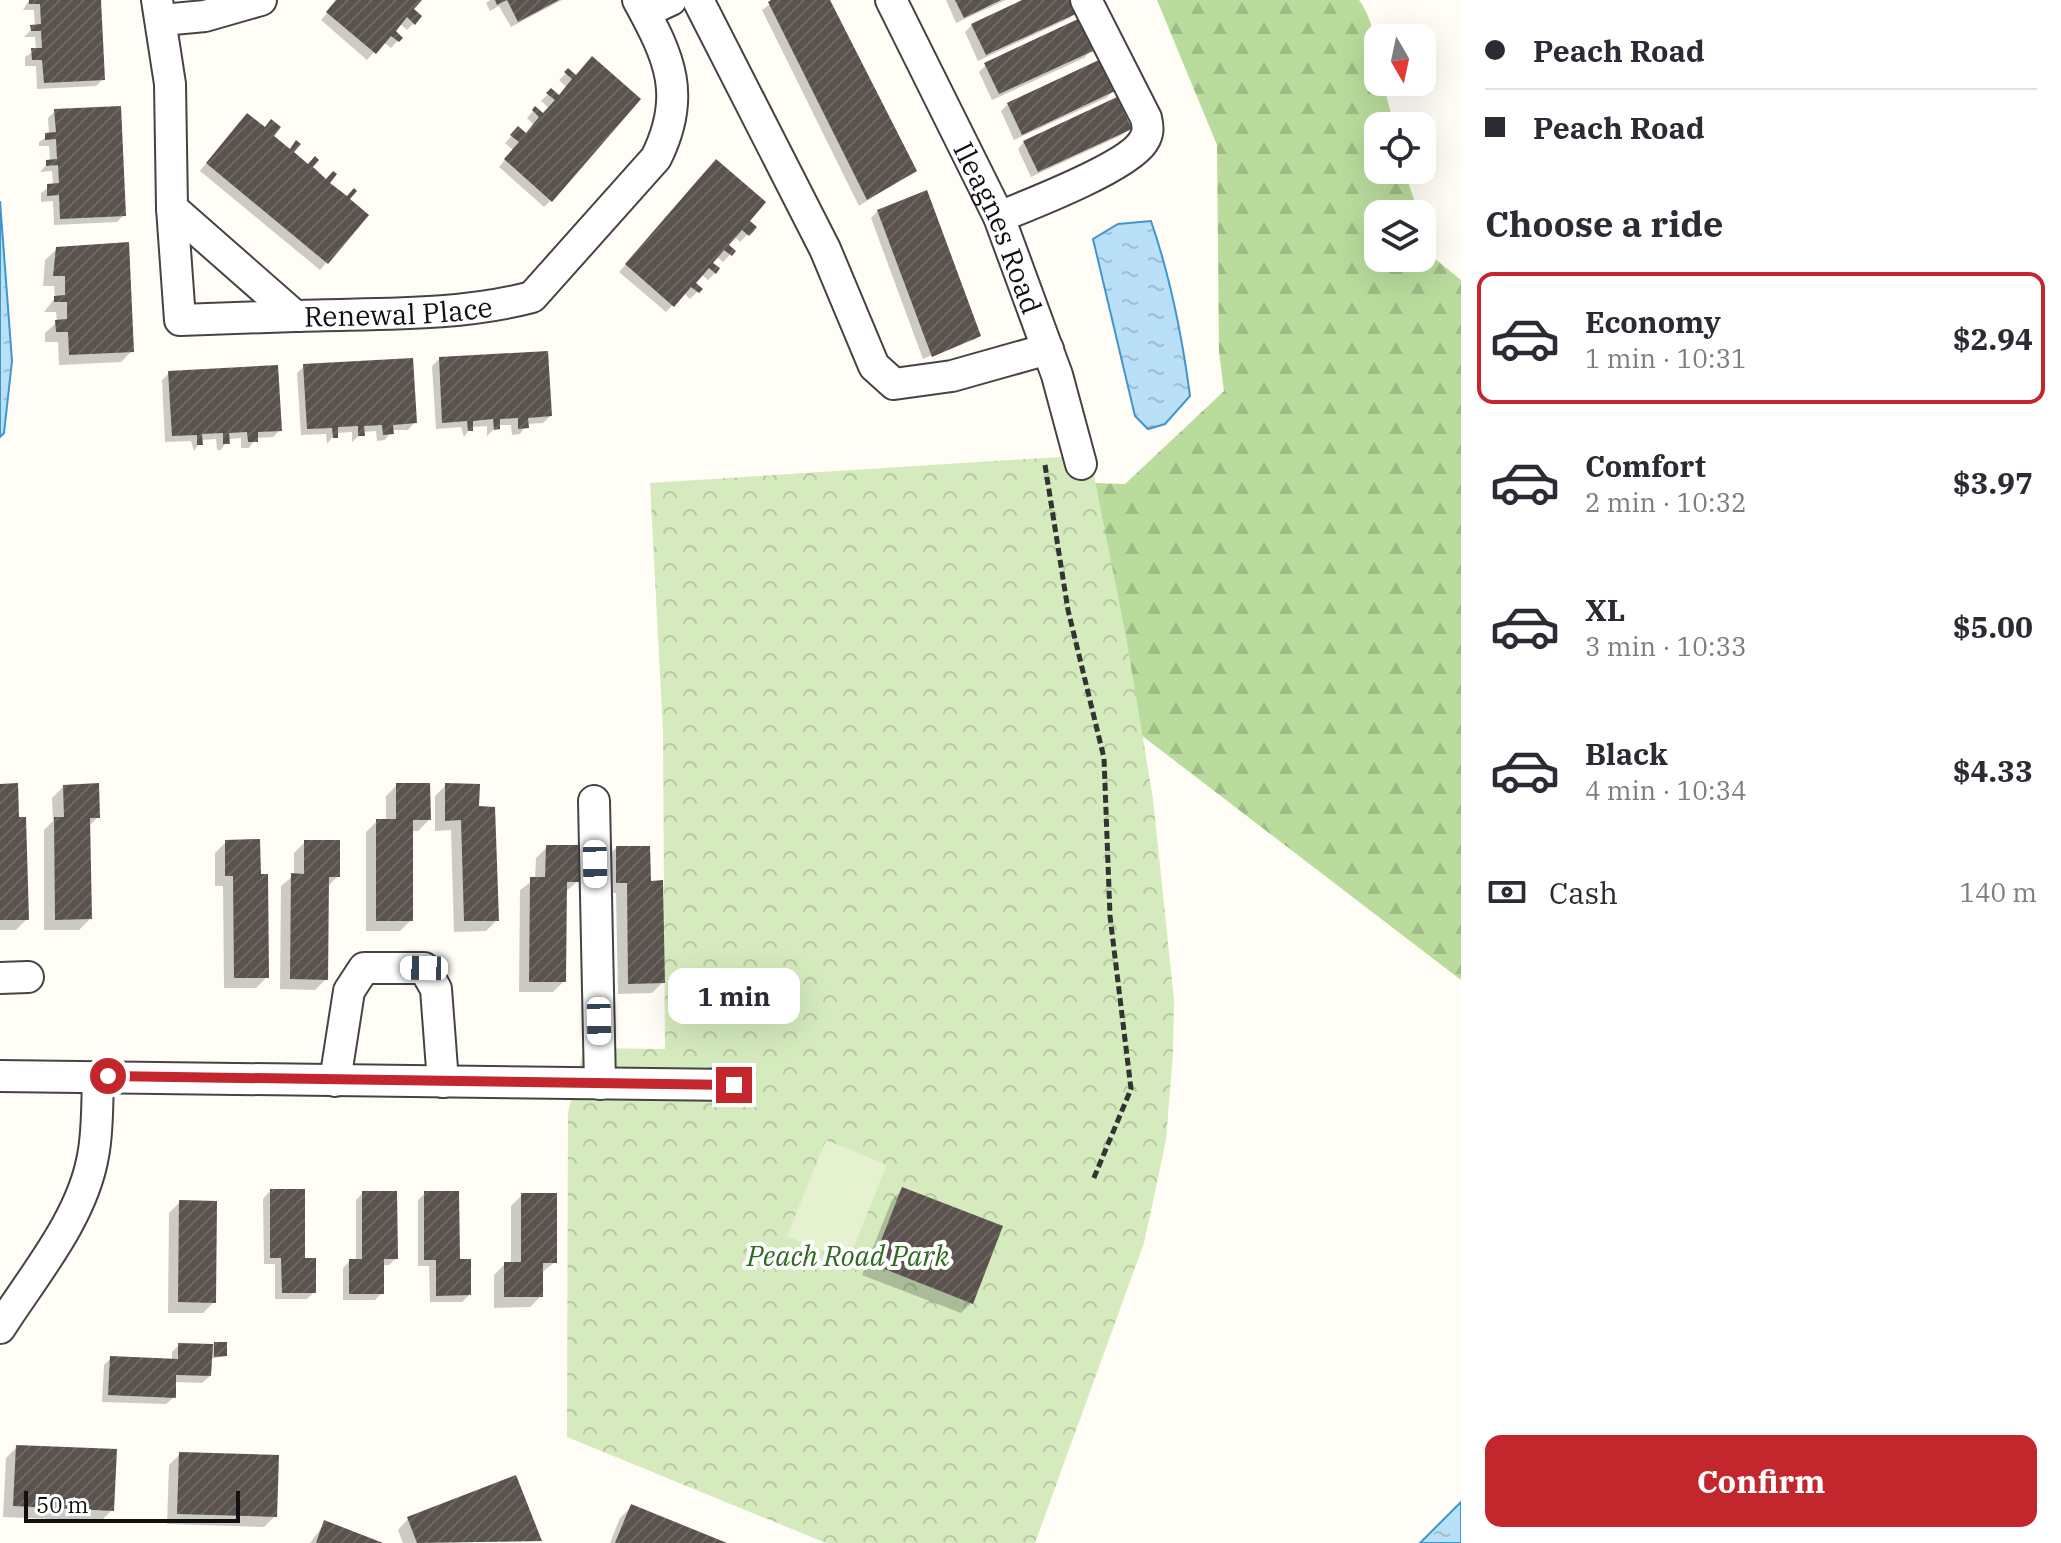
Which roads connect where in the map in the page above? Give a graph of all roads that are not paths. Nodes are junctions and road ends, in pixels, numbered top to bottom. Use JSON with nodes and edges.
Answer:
{"nodes":[{"id":1,"x":261,"y":0,"type":"edge"},
{"id":2,"x":698,"y":0,"type":"edge"},
{"id":3,"x":891,"y":0,"type":"edge"},
{"id":4,"x":1086,"y":0,"type":"edge"},
{"id":5,"x":651,"y":4,"type":"edge"},
{"id":6,"x":160,"y":10,"type":"edge"},
{"id":7,"x":172,"y":208,"type":"junction"},
{"id":8,"x":999,"y":217,"type":"junction"},
{"id":9,"x":295,"y":316,"type":"junction"},
{"id":10,"x":1048,"y":349,"type":"junction"},
{"id":11,"x":1081,"y":464,"type":"dead end"},
{"id":12,"x":594,"y":801,"type":"dead end"},
{"id":13,"x":0,"y":1076,"type":"edge"},
{"id":14,"x":98,"y":1077,"type":"junction"},
{"id":15,"x":335,"y":1081,"type":"junction"},
{"id":16,"x":443,"y":1082,"type":"junction"},
{"id":17,"x":600,"y":1084,"type":"junction"},
{"id":18,"x":734,"y":1085,"type":"dead end"},
{"id":19,"x":0,"y":1328,"type":"edge"}],
"edges":[{"from":1,"to":6,"type":"street"},
{"from":2,"to":10,"type":"street"},
{"from":3,"to":8,"type":"street","name":"Ileagnes Road"},
{"from":4,"to":8,"type":"street"},
{"from":5,"to":9,"type":"street","name":"Renewal Place"},
{"from":6,"to":7,"type":"street"},
{"from":7,"to":9,"type":"street","name":"Renewal Place"},
{"from":7,"to":9,"type":"street"},
{"from":8,"to":10,"type":"street","name":"Ileagnes Road"},
{"from":10,"to":11,"type":"street","name":"Ileagnes Road"},
{"from":12,"to":17,"type":"street"},
{"from":13,"to":14,"type":"street"},
{"from":14,"to":15,"type":"street"},
{"from":14,"to":19,"type":"street"},
{"from":15,"to":16,"type":"street"},
{"from":15,"to":16,"type":"street"},
{"from":16,"to":17,"type":"street"},
{"from":17,"to":18,"type":"street"}]}
